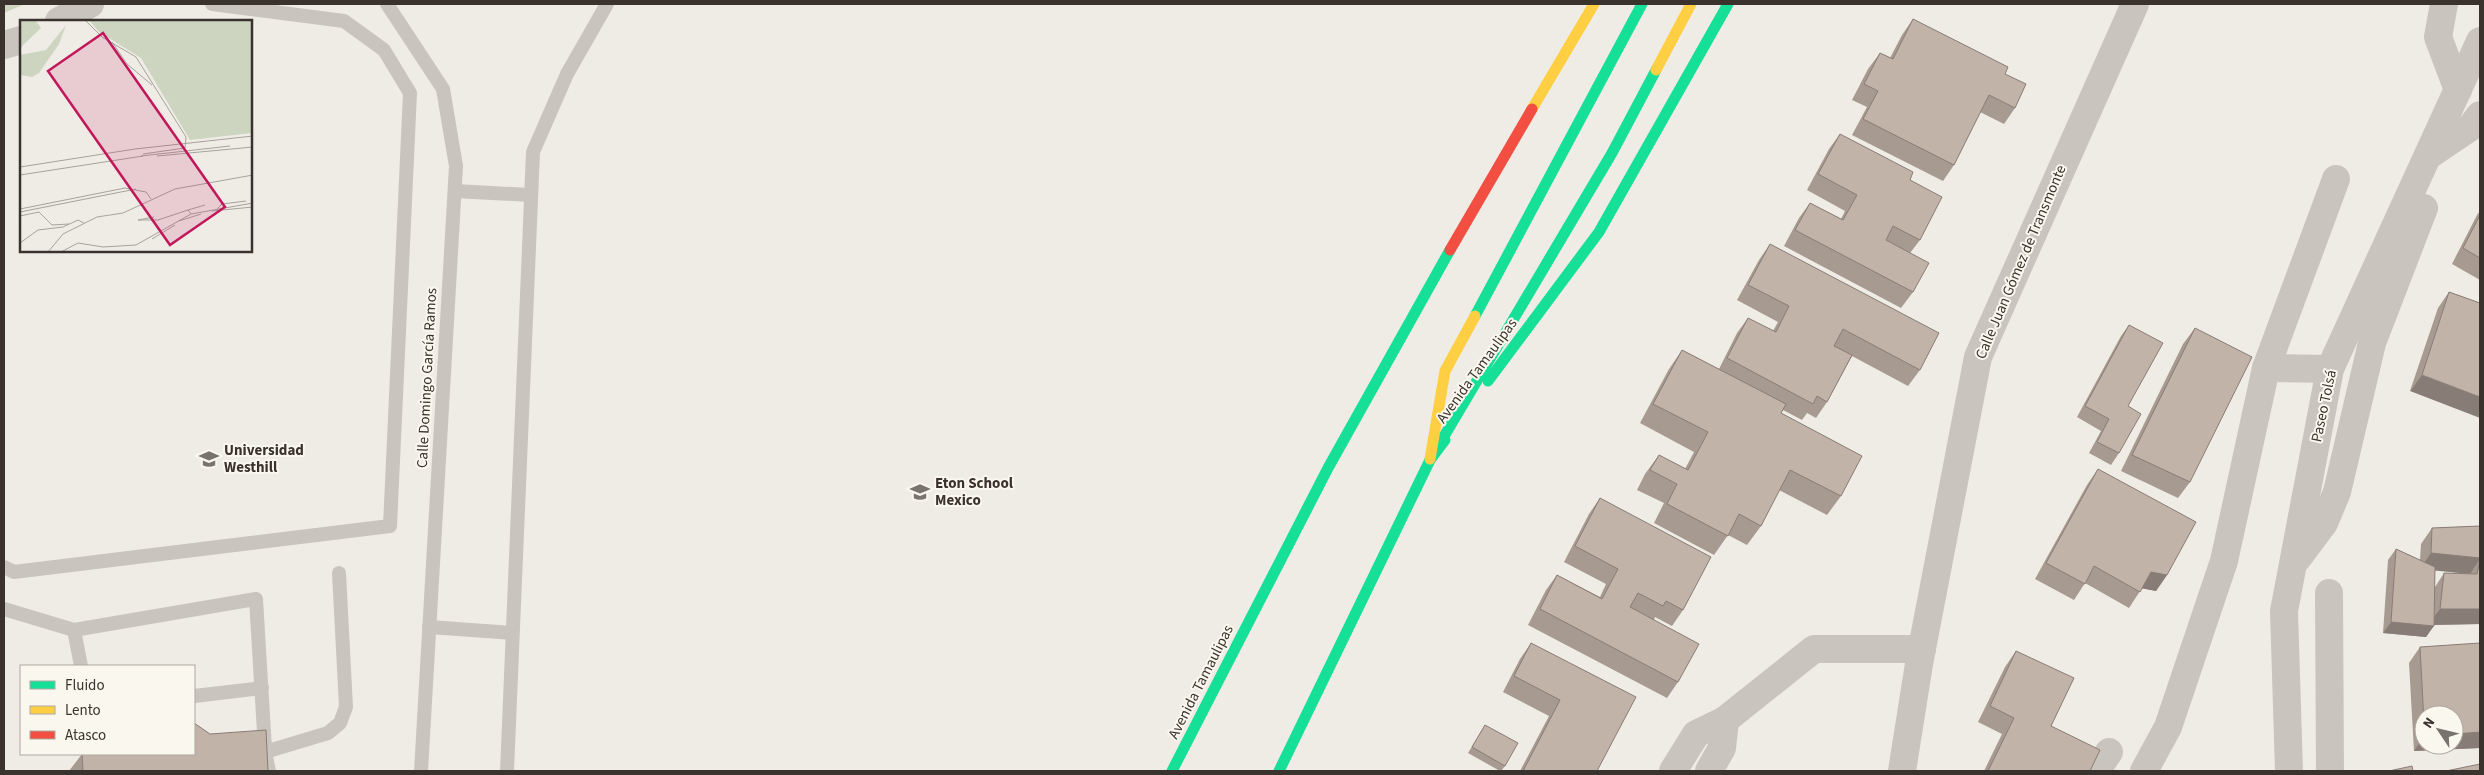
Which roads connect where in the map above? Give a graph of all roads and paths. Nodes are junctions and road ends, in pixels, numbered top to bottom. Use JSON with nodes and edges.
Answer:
{"nodes":[{"id":1,"x":90,"y":4,"type":"edge"},
{"id":2,"x":212,"y":4,"type":"edge"},
{"id":3,"x":386,"y":4,"type":"edge"},
{"id":4,"x":607,"y":4,"type":"edge"},
{"id":5,"x":1594,"y":4,"type":"edge"},
{"id":6,"x":1642,"y":4,"type":"edge"},
{"id":7,"x":1691,"y":4,"type":"edge"},
{"id":8,"x":1728,"y":4,"type":"edge"},
{"id":9,"x":2135,"y":4,"type":"edge"},
{"id":10,"x":2444,"y":4,"type":"edge"},
{"id":11,"x":61,"y":20,"type":"edge"},
{"id":12,"x":20,"y":40,"type":"edge"},
{"id":13,"x":2480,"y":41,"type":"edge"},
{"id":14,"x":4,"y":45,"type":"edge"},
{"id":15,"x":2458,"y":90,"type":"junction"},
{"id":16,"x":2480,"y":115,"type":"edge"},
{"id":17,"x":2428,"y":156,"type":"junction"},
{"id":18,"x":2336,"y":180,"type":"dead end"},
{"id":19,"x":454,"y":191,"type":"junction"},
{"id":20,"x":531,"y":195,"type":"junction"},
{"id":21,"x":2424,"y":208,"type":"dead end"},
{"id":22,"x":2266,"y":368,"type":"junction"},
{"id":23,"x":2330,"y":369,"type":"junction"},
{"id":24,"x":1430,"y":460,"type":"junction"},
{"id":25,"x":2293,"y":564,"type":"junction"},
{"id":26,"x":4,"y":567,"type":"edge"},
{"id":27,"x":339,"y":573,"type":"dead end"},
{"id":28,"x":2329,"y":593,"type":"dead end"},
{"id":29,"x":4,"y":609,"type":"edge"},
{"id":30,"x":429,"y":627,"type":"junction"},
{"id":31,"x":74,"y":630,"type":"junction"},
{"id":32,"x":512,"y":633,"type":"junction"},
{"id":33,"x":1922,"y":649,"type":"junction"},
{"id":34,"x":81,"y":665,"type":"edge"},
{"id":35,"x":262,"y":688,"type":"junction"},
{"id":36,"x":195,"y":696,"type":"edge"},
{"id":37,"x":1725,"y":720,"type":"junction"},
{"id":38,"x":266,"y":752,"type":"junction"},
{"id":39,"x":269,"y":771,"type":"edge"},
{"id":40,"x":421,"y":771,"type":"edge"},
{"id":41,"x":507,"y":771,"type":"edge"},
{"id":42,"x":1172,"y":771,"type":"edge"},
{"id":43,"x":1279,"y":771,"type":"edge"},
{"id":44,"x":1673,"y":771,"type":"edge"},
{"id":45,"x":1709,"y":771,"type":"edge"},
{"id":46,"x":1902,"y":771,"type":"edge"},
{"id":47,"x":2144,"y":771,"type":"edge"},
{"id":48,"x":2289,"y":771,"type":"edge"},
{"id":49,"x":2330,"y":771,"type":"edge"}],
"edges":[{"from":1,"to":11,"type":"street"},
{"from":2,"to":26,"type":"lane"},
{"from":3,"to":19,"type":"lane","name":"Calle Domingo García Ramos"},
{"from":4,"to":20,"type":"lane"},
{"from":5,"to":42,"type":"main road","name":"Avenida Tamaulipas"},
{"from":6,"to":24,"type":"main road"},
{"from":7,"to":24,"type":"main road"},
{"from":8,"to":24,"type":"main road","name":"Avenida Tamaulipas"},
{"from":9,"to":33,"type":"street","name":"Calle Juan Gómez de Transmonte"},
{"from":10,"to":15,"type":"street"},
{"from":12,"to":14,"type":"street"},
{"from":13,"to":15,"type":"street","name":"Paseo Tolsá"},
{"from":15,"to":17,"type":"street","name":"Paseo Tolsá"},
{"from":16,"to":17,"type":"street"},
{"from":17,"to":23,"type":"street","name":"Paseo Tolsá"},
{"from":18,"to":22,"type":"street"},
{"from":19,"to":20,"type":"lane"},
{"from":19,"to":30,"type":"lane","name":"Calle Domingo García Ramos"},
{"from":20,"to":32,"type":"lane"},
{"from":21,"to":25,"type":"street"},
{"from":22,"to":23,"type":"street"},
{"from":22,"to":47,"type":"street"},
{"from":23,"to":25,"type":"street","name":"Paseo Tolsá"},
{"from":24,"to":43,"type":"main road","name":"Avenida Tamaulipas"},
{"from":25,"to":48,"type":"street","name":"Paseo Tolsá"},
{"from":27,"to":38,"type":"lane"},
{"from":28,"to":49,"type":"street"},
{"from":29,"to":31,"type":"lane"},
{"from":30,"to":32,"type":"lane"},
{"from":30,"to":40,"type":"lane","name":"Calle Domingo García Ramos"},
{"from":31,"to":34,"type":"lane"},
{"from":31,"to":35,"type":"lane"},
{"from":32,"to":41,"type":"lane"},
{"from":33,"to":37,"type":"street"},
{"from":33,"to":46,"type":"street","name":"Calle Juan Gómez de Transmonte"},
{"from":35,"to":36,"type":"lane"},
{"from":35,"to":38,"type":"lane"},
{"from":37,"to":44,"type":"street"},
{"from":37,"to":45,"type":"street"},
{"from":38,"to":39,"type":"lane"}]}
